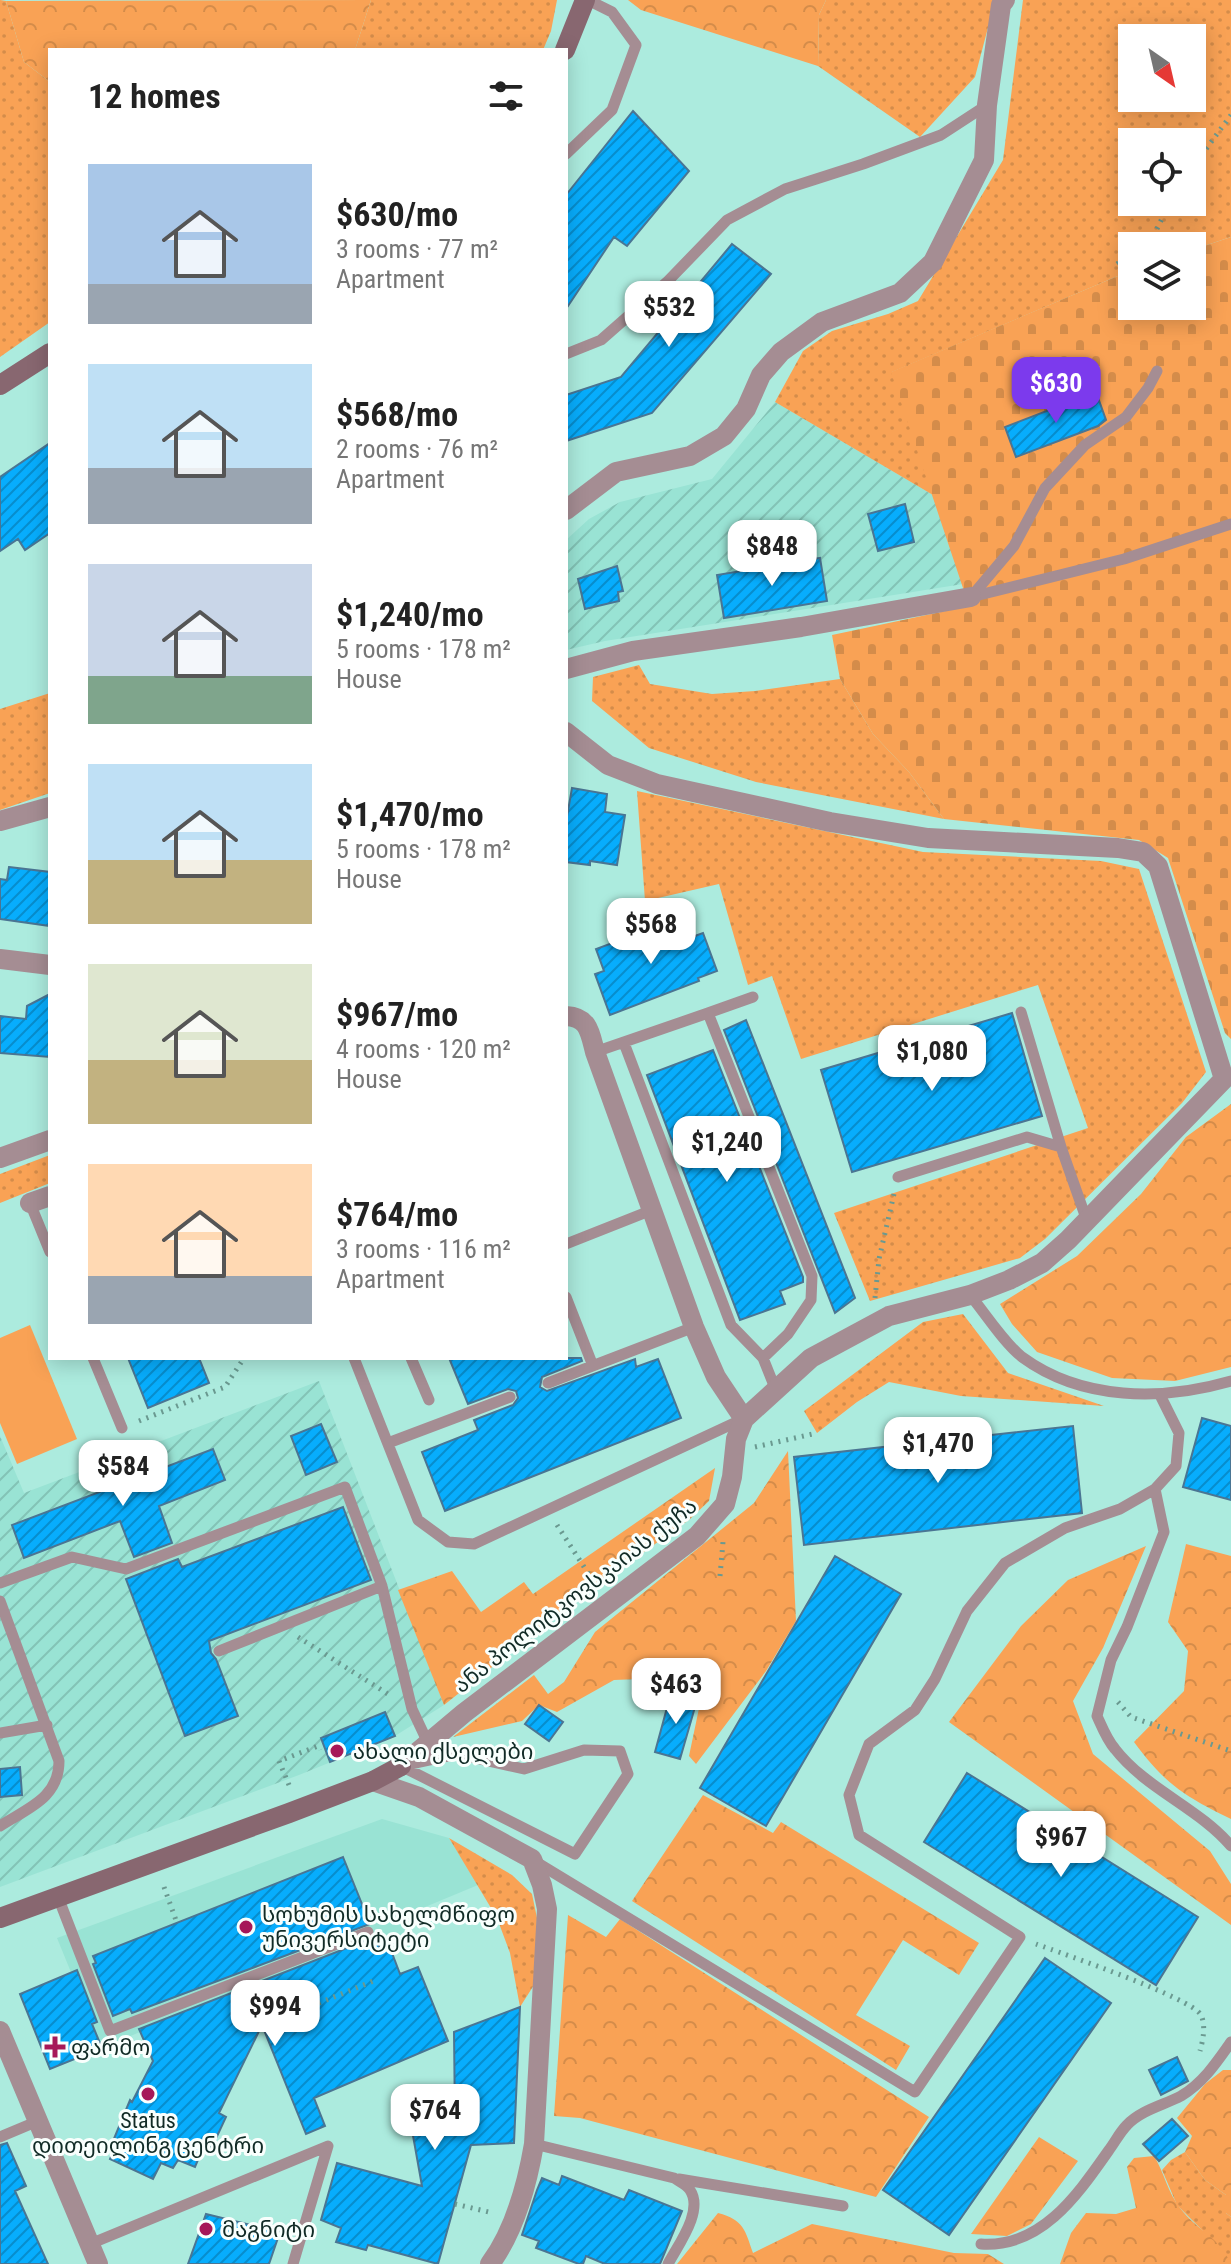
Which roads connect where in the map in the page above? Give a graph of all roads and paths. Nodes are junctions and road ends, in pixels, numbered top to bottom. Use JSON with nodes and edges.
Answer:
{"nodes":[{"id":1,"x":586,"y":0,"type":"edge"},
{"id":2,"x":1005,"y":0,"type":"edge"},
{"id":3,"x":566,"y":48,"type":"edge"},
{"id":4,"x":987,"y":105,"type":"junction"},
{"id":5,"x":1231,"y":115,"type":"edge"},
{"id":6,"x":1206,"y":149,"type":"edge"},
{"id":7,"x":568,"y":152,"type":"edge"},
{"id":8,"x":568,"y":353,"type":"edge"},
{"id":9,"x":48,"y":354,"type":"edge"},
{"id":10,"x":1157,"y":371,"type":"dead end"},
{"id":11,"x":0,"y":385,"type":"edge"},
{"id":12,"x":568,"y":508,"type":"edge"},
{"id":13,"x":1231,"y":524,"type":"edge"},
{"id":14,"x":971,"y":597,"type":"junction"},
{"id":15,"x":568,"y":668,"type":"edge"},
{"id":16,"x":568,"y":734,"type":"edge"},
{"id":17,"x":48,"y":808,"type":"edge"},
{"id":18,"x":0,"y":821,"type":"edge"},
{"id":19,"x":0,"y":959,"type":"edge"},
{"id":20,"x":48,"y":965,"type":"edge"},
{"id":21,"x":753,"y":997,"type":"dead end"},
{"id":22,"x":1021,"y":1012,"type":"dead end"},
{"id":23,"x":708,"y":1013,"type":"junction"},
{"id":24,"x":568,"y":1016,"type":"edge"},
{"id":25,"x":624,"y":1043,"type":"junction"},
{"id":26,"x":595,"y":1052,"type":"junction"},
{"id":27,"x":1229,"y":1077,"type":"edge"},
{"id":28,"x":48,"y":1141,"type":"edge"},
{"id":29,"x":1061,"y":1147,"type":"junction"},
{"id":30,"x":0,"y":1158,"type":"edge"},
{"id":31,"x":898,"y":1177,"type":"joint"},
{"id":32,"x":48,"y":1197,"type":"edge"},
{"id":33,"x":30,"y":1203,"type":"joint"},
{"id":34,"x":652,"y":1210,"type":"junction"},
{"id":35,"x":1087,"y":1221,"type":"junction"},
{"id":36,"x":568,"y":1243,"type":"edge"},
{"id":37,"x":48,"y":1247,"type":"edge"},
{"id":38,"x":970,"y":1295,"type":"junction"},
{"id":39,"x":568,"y":1302,"type":"edge"},
{"id":40,"x":872,"y":1325,"type":"junction"},
{"id":41,"x":694,"y":1327,"type":"junction"},
{"id":42,"x":763,"y":1358,"type":"junction"},
{"id":43,"x":94,"y":1360,"type":"edge"},
{"id":44,"x":243,"y":1360,"type":"edge"},
{"id":45,"x":355,"y":1360,"type":"edge"},
{"id":46,"x":412,"y":1360,"type":"edge"},
{"id":47,"x":593,"y":1366,"type":"junction"},
{"id":48,"x":1231,"y":1381,"type":"edge"},
{"id":49,"x":548,"y":1383,"type":"dead end"},
{"id":50,"x":775,"y":1388,"type":"junction"},
{"id":51,"x":1160,"y":1395,"type":"junction"},
{"id":52,"x":510,"y":1397,"type":"dead end"},
{"id":53,"x":429,"y":1400,"type":"dead end"},
{"id":54,"x":744,"y":1419,"type":"junction"},
{"id":55,"x":122,"y":1428,"type":"joint"},
{"id":56,"x":817,"y":1433,"type":"dead end"},
{"id":57,"x":388,"y":1443,"type":"junction"},
{"id":58,"x":735,"y":1452,"type":"junction"},
{"id":59,"x":1155,"y":1489,"type":"junction"},
{"id":60,"x":548,"y":1511,"type":"junction"},
{"id":61,"x":723,"y":1538,"type":"dead end"},
{"id":62,"x":580,"y":1562,"type":"dead end"},
{"id":63,"x":720,"y":1576,"type":"dead end"},
{"id":64,"x":0,"y":1583,"type":"edge"},
{"id":65,"x":382,"y":1586,"type":"junction"},
{"id":66,"x":0,"y":1601,"type":"edge"},
{"id":67,"x":280,"y":1626,"type":"junction"},
{"id":68,"x":219,"y":1651,"type":"dead end"},
{"id":69,"x":1105,"y":1686,"type":"junction"},
{"id":70,"x":412,"y":1709,"type":"junction"},
{"id":71,"x":47,"y":1725,"type":"junction"},
{"id":72,"x":0,"y":1733,"type":"edge"},
{"id":73,"x":428,"y":1743,"type":"junction"},
{"id":74,"x":320,"y":1750,"type":"dead end"},
{"id":75,"x":1231,"y":1751,"type":"edge"},
{"id":76,"x":401,"y":1766,"type":"junction"},
{"id":77,"x":373,"y":1781,"type":"junction"},
{"id":78,"x":289,"y":1785,"type":"dead end"},
{"id":79,"x":0,"y":1826,"type":"edge"},
{"id":80,"x":1231,"y":1846,"type":"edge"},
{"id":81,"x":532,"y":1859,"type":"junction"},
{"id":82,"x":164,"y":1887,"type":"dead end"},
{"id":83,"x":58,"y":1897,"type":"junction"},
{"id":84,"x":0,"y":1918,"type":"edge"},
{"id":85,"x":177,"y":1923,"type":"dead end"},
{"id":86,"x":368,"y":1932,"type":"dead end"},
{"id":87,"x":1020,"y":1937,"type":"junction"},
{"id":88,"x":376,"y":1980,"type":"dead end"},
{"id":89,"x":289,"y":2015,"type":"dead end"},
{"id":90,"x":0,"y":2031,"type":"edge"},
{"id":91,"x":1231,"y":2042,"type":"edge"},
{"id":92,"x":1195,"y":2063,"type":"dead end"},
{"id":93,"x":38,"y":2121,"type":"junction"},
{"id":94,"x":0,"y":2137,"type":"edge"},
{"id":95,"x":534,"y":2144,"type":"junction"},
{"id":96,"x":674,"y":2178,"type":"junction"},
{"id":97,"x":455,"y":2204,"type":"dead end"},
{"id":98,"x":843,"y":2206,"type":"dead end"},
{"id":99,"x":485,"y":2211,"type":"dead end"},
{"id":100,"x":90,"y":2244,"type":"junction"},
{"id":101,"x":981,"y":2244,"type":"dead end"},
{"id":102,"x":98,"y":2264,"type":"edge"},
{"id":103,"x":293,"y":2264,"type":"edge"},
{"id":104,"x":490,"y":2264,"type":"edge"},
{"id":105,"x":668,"y":2264,"type":"edge"}],
"edges":[{"from":1,"to":3,"type":"street"},
{"from":1,"to":7,"type":"lane"},
{"from":2,"to":4,"type":"street"},
{"from":4,"to":8,"type":"lane"},
{"from":4,"to":12,"type":"street"},
{"from":5,"to":6,"type":"path"},
{"from":9,"to":11,"type":"street"},
{"from":10,"to":14,"type":"lane"},
{"from":13,"to":14,"type":"lane"},
{"from":14,"to":15,"type":"street"},
{"from":16,"to":27,"type":"street"},
{"from":17,"to":18,"type":"street"},
{"from":19,"to":20,"type":"street"},
{"from":21,"to":23,"type":"lane"},
{"from":22,"to":29,"type":"lane"},
{"from":23,"to":25,"type":"lane"},
{"from":23,"to":42,"type":"lane"},
{"from":24,"to":26,"type":"street"},
{"from":25,"to":26,"type":"lane"},
{"from":25,"to":42,"type":"lane"},
{"from":26,"to":34,"type":"street"},
{"from":27,"to":35,"type":"street","name":"ანა პოლიტკოვსკაიას ქუჩა"},
{"from":28,"to":30,"type":"street"},
{"from":29,"to":31,"type":"lane"},
{"from":29,"to":35,"type":"lane"},
{"from":31,"to":40,"type":"path"},
{"from":32,"to":33,"type":"street"},
{"from":33,"to":37,"type":"lane"},
{"from":34,"to":36,"type":"lane"},
{"from":34,"to":41,"type":"street"},
{"from":35,"to":38,"type":"street","name":"ანა პოლიტკოვსკაიას ქუჩა"},
{"from":38,"to":40,"type":"street","name":"ანა პოლიტკოვსკაიას ქუჩა"},
{"from":38,"to":51,"type":"lane"},
{"from":39,"to":47,"type":"lane"},
{"from":40,"to":50,"type":"street","name":"ანა პოლიტკოვსკაიას ქუჩა"},
{"from":41,"to":47,"type":"lane"},
{"from":41,"to":54,"type":"street"},
{"from":42,"to":50,"type":"lane"},
{"from":43,"to":55,"type":"lane"},
{"from":44,"to":55,"type":"path"},
{"from":45,"to":57,"type":"lane"},
{"from":46,"to":53,"type":"lane"},
{"from":47,"to":49,"type":"lane"},
{"from":48,"to":51,"type":"lane"},
{"from":50,"to":54,"type":"street","name":"ანა პოლიტკოვსკაიას ქუჩა"},
{"from":51,"to":59,"type":"lane"},
{"from":52,"to":57,"type":"lane"},
{"from":54,"to":58,"type":"street","name":"ანა პოლიტკოვსკაიას ქუჩა"},
{"from":54,"to":60,"type":"lane"},
{"from":56,"to":58,"type":"path"},
{"from":57,"to":60,"type":"lane"},
{"from":58,"to":73,"type":"street","name":"ანა პოლიტკოვსკაიას ქუჩა"},
{"from":59,"to":69,"type":"lane"},
{"from":59,"to":87,"type":"lane"},
{"from":60,"to":62,"type":"path"},
{"from":61,"to":63,"type":"path"},
{"from":64,"to":65,"type":"lane"},
{"from":65,"to":67,"type":"lane"},
{"from":65,"to":70,"type":"lane"},
{"from":66,"to":71,"type":"lane"},
{"from":67,"to":68,"type":"lane"},
{"from":67,"to":70,"type":"path"},
{"from":69,"to":75,"type":"path"},
{"from":69,"to":80,"type":"lane"},
{"from":70,"to":73,"type":"lane"},
{"from":71,"to":72,"type":"lane"},
{"from":71,"to":79,"type":"lane"},
{"from":73,"to":76,"type":"street","name":"ანა პოლიტკოვსკაიას ქუჩა"},
{"from":74,"to":78,"type":"path"},
{"from":76,"to":76,"type":"lane"},
{"from":76,"to":77,"type":"street","name":"ანა პოლიტკოვსკაიას ქუჩა"},
{"from":77,"to":81,"type":"street"},
{"from":77,"to":83,"type":"street","name":"ანა პოლიტკოვსკაიას ქუჩა"},
{"from":81,"to":87,"type":"lane"},
{"from":81,"to":95,"type":"street"},
{"from":82,"to":85,"type":"path"},
{"from":83,"to":84,"type":"street","name":"ანა პოლიტკოვსკაიას ქუჩა"},
{"from":83,"to":86,"type":"lane"},
{"from":87,"to":92,"type":"path"},
{"from":88,"to":89,"type":"path"},
{"from":90,"to":93,"type":"street"},
{"from":91,"to":101,"type":"lane"},
{"from":93,"to":94,"type":"lane"},
{"from":93,"to":100,"type":"street"},
{"from":95,"to":96,"type":"lane"},
{"from":95,"to":104,"type":"street"},
{"from":96,"to":98,"type":"lane"},
{"from":96,"to":105,"type":"lane"},
{"from":97,"to":99,"type":"path"},
{"from":100,"to":102,"type":"street"},
{"from":100,"to":103,"type":"lane"}]}
